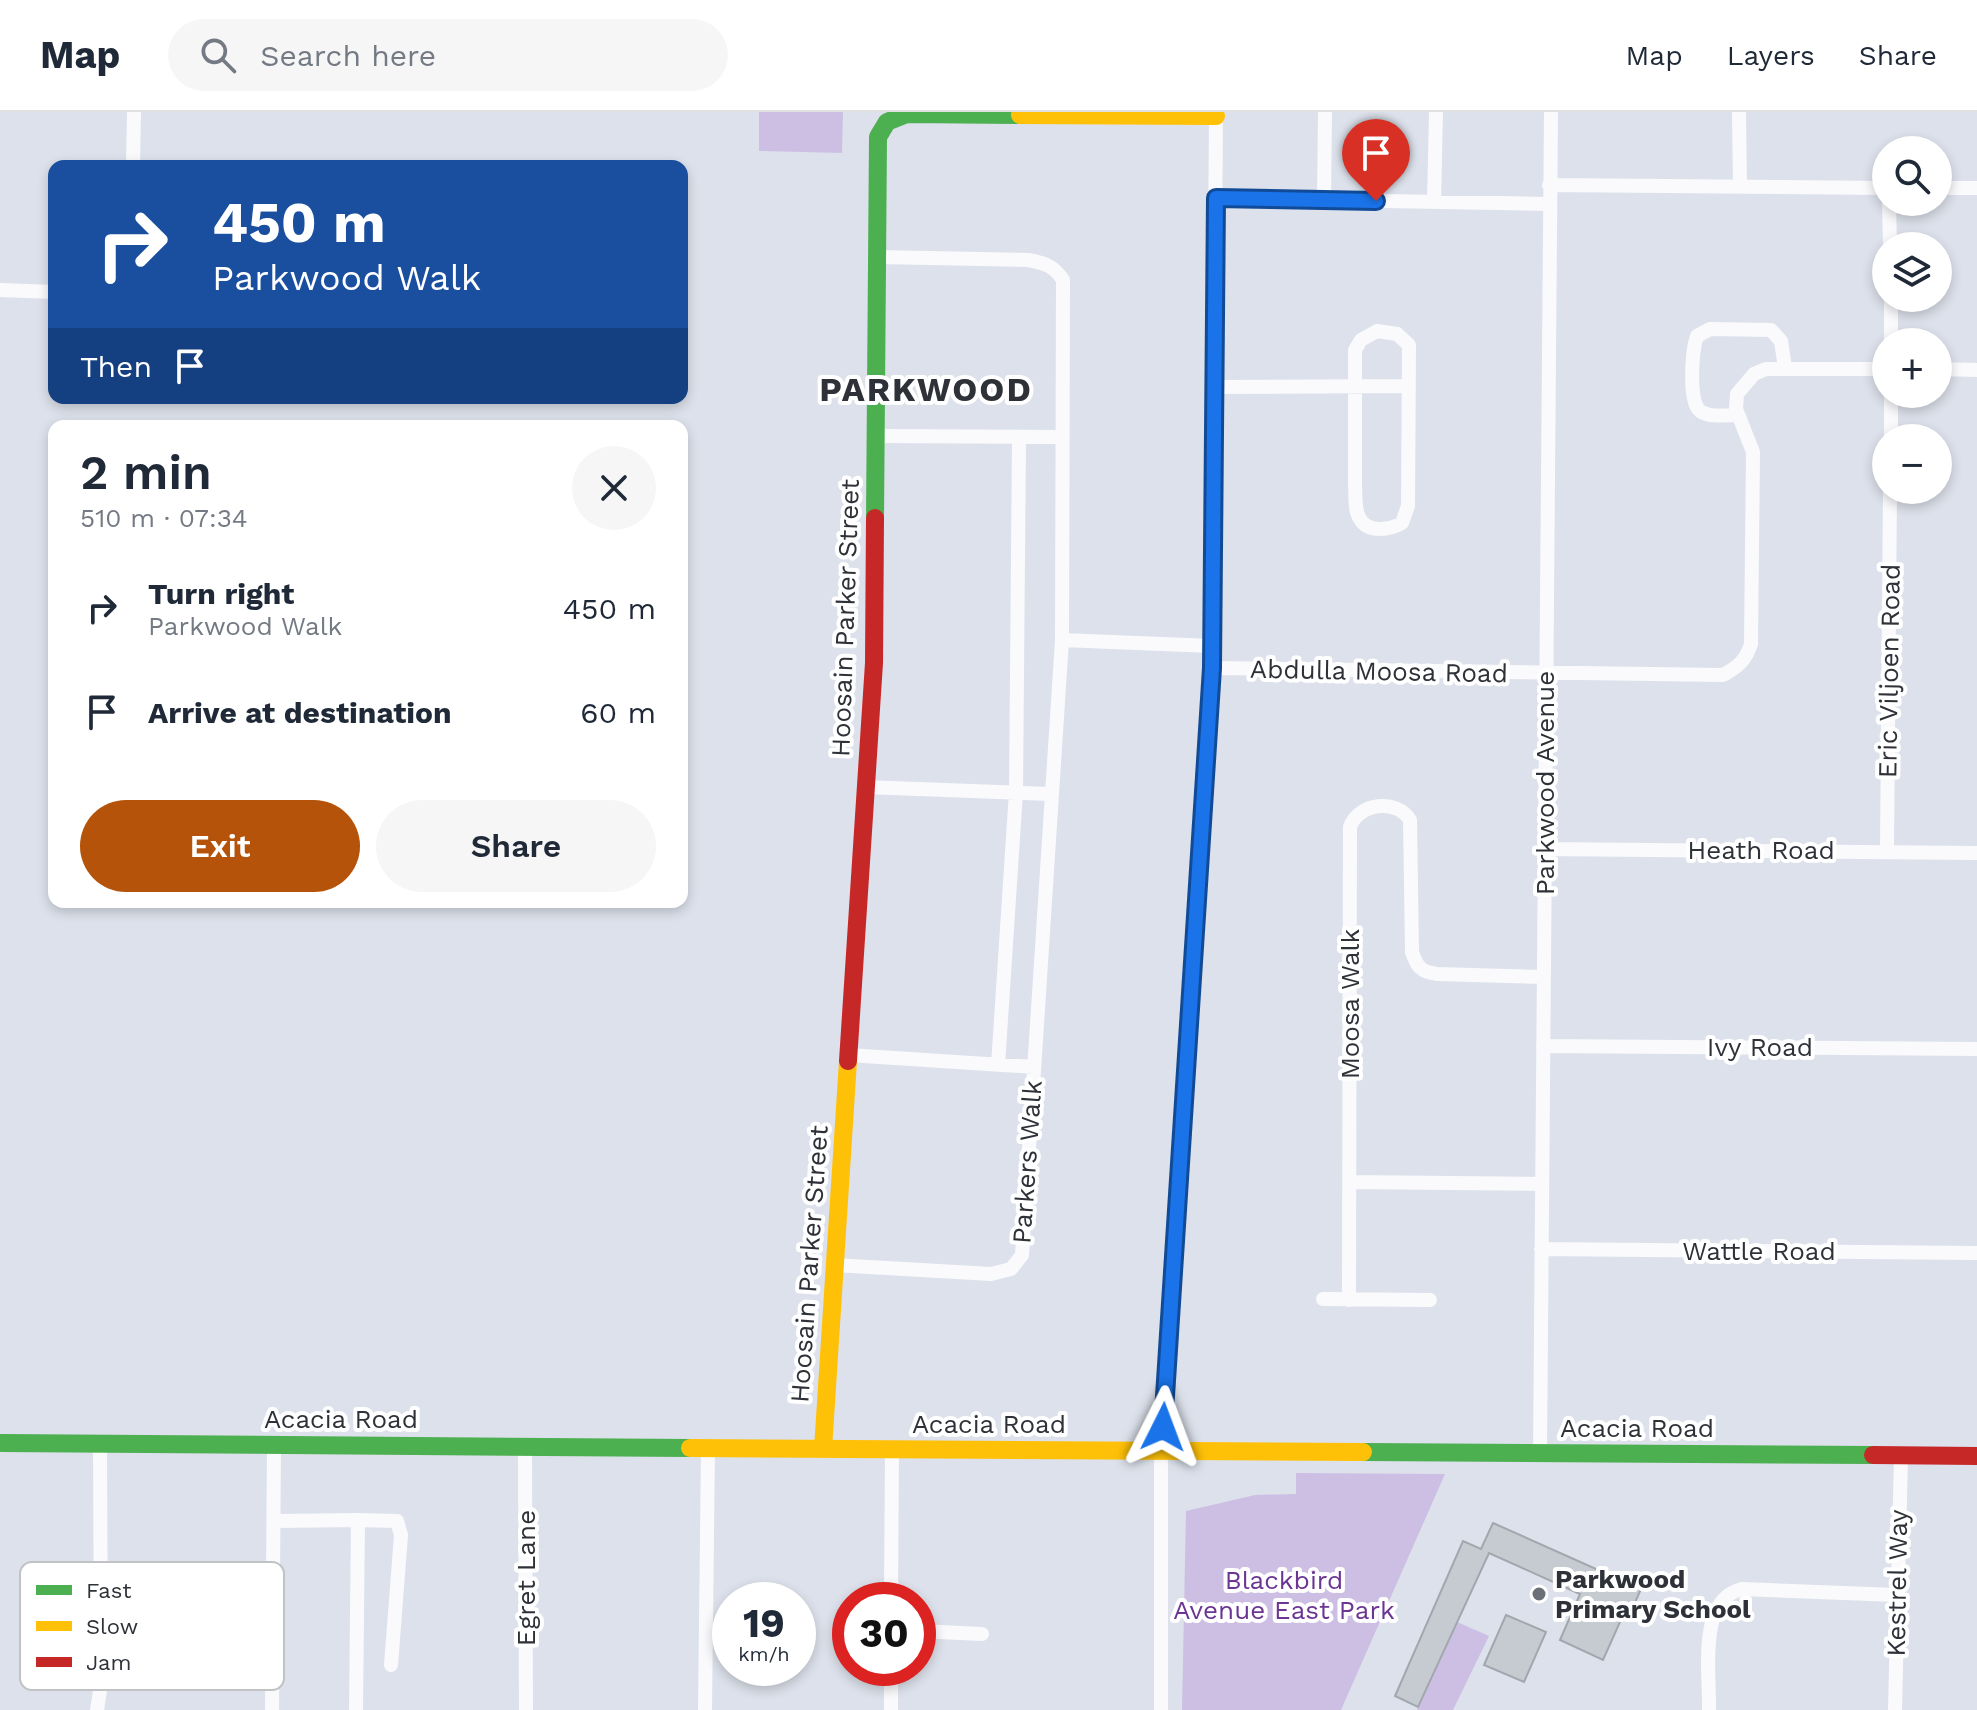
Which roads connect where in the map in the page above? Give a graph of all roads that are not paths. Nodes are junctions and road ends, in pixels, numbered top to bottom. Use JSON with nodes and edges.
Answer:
{"nodes":[{"id":1,"x":134,"y":112,"type":"edge"},
{"id":2,"x":1325,"y":112,"type":"edge"},
{"id":3,"x":1436,"y":112,"type":"edge"},
{"id":4,"x":1551,"y":112,"type":"edge"},
{"id":5,"x":1739,"y":112,"type":"edge"},
{"id":6,"x":1216,"y":114,"type":"edge"},
{"id":7,"x":133,"y":160,"type":"edge"},
{"id":8,"x":1549,"y":185,"type":"junction"},
{"id":9,"x":1740,"y":187,"type":"junction"},
{"id":10,"x":1872,"y":188,"type":"edge"},
{"id":11,"x":1952,"y":188,"type":"edge"},
{"id":12,"x":1977,"y":188,"type":"edge"},
{"id":13,"x":1216,"y":198,"type":"junction"},
{"id":14,"x":1324,"y":200,"type":"junction"},
{"id":15,"x":1434,"y":202,"type":"junction"},
{"id":16,"x":1549,"y":204,"type":"junction"},
{"id":17,"x":878,"y":257,"type":"junction"},
{"id":18,"x":0,"y":290,"type":"edge"},
{"id":19,"x":48,"y":292,"type":"edge"},
{"id":20,"x":1785,"y":368,"type":"junction"},
{"id":21,"x":1872,"y":369,"type":"edge"},
{"id":22,"x":1952,"y":369,"type":"edge"},
{"id":23,"x":1977,"y":370,"type":"edge"},
{"id":24,"x":1409,"y":386,"type":"junction"},
{"id":25,"x":1214,"y":387,"type":"junction"},
{"id":26,"x":1353,"y":387,"type":"junction"},
{"id":27,"x":1738,"y":415,"type":"junction"},
{"id":28,"x":876,"y":436,"type":"junction"},
{"id":29,"x":1019,"y":437,"type":"junction"},
{"id":30,"x":1062,"y":437,"type":"junction"},
{"id":31,"x":1890,"y":504,"type":"edge"},
{"id":32,"x":1062,"y":640,"type":"junction"},
{"id":33,"x":1212,"y":646,"type":"junction"},
{"id":34,"x":1212,"y":668,"type":"junction"},
{"id":35,"x":1546,"y":673,"type":"junction"},
{"id":36,"x":865,"y":787,"type":"junction"},
{"id":37,"x":1016,"y":792,"type":"junction"},
{"id":38,"x":1051,"y":794,"type":"junction"},
{"id":39,"x":1544,"y":849,"type":"junction"},
{"id":40,"x":1887,"y":851,"type":"junction"},
{"id":41,"x":1977,"y":853,"type":"edge"},
{"id":42,"x":1543,"y":977,"type":"junction"},
{"id":43,"x":1543,"y":1046,"type":"junction"},
{"id":44,"x":1977,"y":1049,"type":"edge"},
{"id":45,"x":848,"y":1055,"type":"junction"},
{"id":46,"x":998,"y":1065,"type":"junction"},
{"id":47,"x":1034,"y":1067,"type":"junction"},
{"id":48,"x":1349,"y":1182,"type":"junction"},
{"id":49,"x":1542,"y":1184,"type":"junction"},
{"id":50,"x":1541,"y":1249,"type":"junction"},
{"id":51,"x":1977,"y":1253,"type":"edge"},
{"id":52,"x":834,"y":1265,"type":"junction"},
{"id":53,"x":1323,"y":1299,"type":"dead end"},
{"id":54,"x":1349,"y":1300,"type":"junction"},
{"id":55,"x":1430,"y":1300,"type":"dead end"},
{"id":56,"x":0,"y":1443,"type":"edge"},
{"id":57,"x":100,"y":1443,"type":"junction"},
{"id":58,"x":274,"y":1446,"type":"junction"},
{"id":59,"x":525,"y":1446,"type":"junction"},
{"id":60,"x":708,"y":1447,"type":"junction"},
{"id":61,"x":823,"y":1449,"type":"junction"},
{"id":62,"x":892,"y":1450,"type":"junction"},
{"id":63,"x":1161,"y":1450,"type":"junction"},
{"id":64,"x":1540,"y":1453,"type":"junction"},
{"id":65,"x":1901,"y":1456,"type":"junction"},
{"id":66,"x":1977,"y":1456,"type":"edge"},
{"id":67,"x":358,"y":1520,"type":"junction"},
{"id":68,"x":275,"y":1521,"type":"junction"},
{"id":69,"x":100,"y":1562,"type":"edge"},
{"id":70,"x":274,"y":1562,"type":"edge"},
{"id":71,"x":891,"y":1582,"type":"edge"},
{"id":72,"x":1896,"y":1595,"type":"junction"},
{"id":73,"x":936,"y":1632,"type":"edge"},
{"id":74,"x":982,"y":1634,"type":"dead end"},
{"id":75,"x":391,"y":1665,"type":"dead end"},
{"id":76,"x":891,"y":1686,"type":"edge"},
{"id":77,"x":100,"y":1690,"type":"edge"},
{"id":78,"x":272,"y":1690,"type":"edge"},
{"id":79,"x":97,"y":1710,"type":"edge"},
{"id":80,"x":272,"y":1710,"type":"edge"},
{"id":81,"x":356,"y":1710,"type":"edge"},
{"id":82,"x":526,"y":1710,"type":"edge"},
{"id":83,"x":705,"y":1710,"type":"edge"},
{"id":84,"x":891,"y":1710,"type":"edge"},
{"id":85,"x":1161,"y":1710,"type":"edge"},
{"id":86,"x":1709,"y":1710,"type":"edge"},
{"id":87,"x":1895,"y":1710,"type":"edge"}],
"edges":[{"from":1,"to":7,"type":"street"},
{"from":2,"to":14,"type":"street"},
{"from":3,"to":15,"type":"street"},
{"from":4,"to":8,"type":"street","name":"Parkwood Avenue"},
{"from":5,"to":9,"type":"street"},
{"from":6,"to":13,"type":"street"},
{"from":6,"to":17,"type":"street","name":"Hoosain Parker Street"},
{"from":8,"to":9,"type":"street"},
{"from":8,"to":16,"type":"street","name":"Parkwood Avenue"},
{"from":9,"to":10,"type":"street"},
{"from":11,"to":12,"type":"street"},
{"from":13,"to":14,"type":"street"},
{"from":13,"to":25,"type":"street"},
{"from":14,"to":15,"type":"street"},
{"from":15,"to":16,"type":"street"},
{"from":16,"to":35,"type":"street","name":"Parkwood Avenue"},
{"from":17,"to":28,"type":"street","name":"Hoosain Parker Street"},
{"from":17,"to":30,"type":"street","name":"Parkers Walk"},
{"from":18,"to":19,"type":"street"},
{"from":20,"to":21,"type":"street"},
{"from":20,"to":27,"type":"street"},
{"from":20,"to":27,"type":"street"},
{"from":22,"to":23,"type":"street"},
{"from":24,"to":26,"type":"street"},
{"from":24,"to":26,"type":"street"},
{"from":24,"to":26,"type":"street"},
{"from":25,"to":26,"type":"street"},
{"from":25,"to":33,"type":"street"},
{"from":27,"to":35,"type":"street","name":"Abdulla Moosa Road"},
{"from":28,"to":29,"type":"street"},
{"from":28,"to":36,"type":"street","name":"Hoosain Parker Street"},
{"from":29,"to":30,"type":"street"},
{"from":29,"to":37,"type":"street","name":"Parkers Walk"},
{"from":30,"to":32,"type":"street","name":"Parkers Walk"},
{"from":31,"to":40,"type":"street","name":"Eric Viljoen Road"},
{"from":32,"to":33,"type":"street"},
{"from":32,"to":38,"type":"street","name":"Parkers Walk"},
{"from":33,"to":34,"type":"street"},
{"from":34,"to":35,"type":"street","name":"Abdulla Moosa Road"},
{"from":34,"to":63,"type":"street"},
{"from":35,"to":39,"type":"street","name":"Parkwood Avenue"},
{"from":36,"to":37,"type":"street"},
{"from":36,"to":45,"type":"street","name":"Hoosain Parker Street"},
{"from":37,"to":38,"type":"street"},
{"from":37,"to":46,"type":"street","name":"Parkers Walk"},
{"from":38,"to":47,"type":"street","name":"Parkers Walk"},
{"from":39,"to":40,"type":"street","name":"Heath Road"},
{"from":39,"to":42,"type":"street","name":"Parkwood Avenue"},
{"from":40,"to":41,"type":"street","name":"Heath Road"},
{"from":42,"to":43,"type":"street","name":"Parkwood Avenue"},
{"from":42,"to":48,"type":"street","name":"Moosa Walk"},
{"from":43,"to":44,"type":"street","name":"Ivy Road"},
{"from":43,"to":49,"type":"street","name":"Parkwood Avenue"},
{"from":45,"to":46,"type":"street","name":"Parkers Walk"},
{"from":45,"to":52,"type":"street","name":"Hoosain Parker Street"},
{"from":46,"to":47,"type":"street","name":"Parkers Walk"},
{"from":47,"to":52,"type":"street","name":"Parkers Walk"},
{"from":48,"to":49,"type":"street"},
{"from":48,"to":54,"type":"street","name":"Moosa Walk"},
{"from":49,"to":50,"type":"street","name":"Parkwood Avenue"},
{"from":50,"to":51,"type":"street","name":"Wattle Road"},
{"from":50,"to":64,"type":"street","name":"Parkwood Avenue"},
{"from":52,"to":61,"type":"street","name":"Hoosain Parker Street"},
{"from":53,"to":54,"type":"street"},
{"from":54,"to":55,"type":"street"},
{"from":56,"to":57,"type":"street","name":"Acacia Road"},
{"from":57,"to":58,"type":"street","name":"Acacia Road"},
{"from":57,"to":69,"type":"street"},
{"from":58,"to":59,"type":"street","name":"Acacia Road"},
{"from":58,"to":68,"type":"street"},
{"from":59,"to":60,"type":"street","name":"Acacia Road"},
{"from":59,"to":82,"type":"street","name":"Egret Lane"},
{"from":60,"to":61,"type":"street","name":"Acacia Road"},
{"from":60,"to":83,"type":"street"},
{"from":61,"to":62,"type":"street","name":"Acacia Road"},
{"from":62,"to":63,"type":"street","name":"Acacia Road"},
{"from":62,"to":71,"type":"street"},
{"from":63,"to":64,"type":"street","name":"Acacia Road"},
{"from":63,"to":85,"type":"street"},
{"from":64,"to":65,"type":"street","name":"Acacia Road"},
{"from":65,"to":66,"type":"street","name":"Acacia Road"},
{"from":65,"to":72,"type":"street","name":"Kestrel Way"},
{"from":67,"to":68,"type":"street"},
{"from":67,"to":75,"type":"street"},
{"from":67,"to":81,"type":"street"},
{"from":68,"to":70,"type":"street"},
{"from":72,"to":86,"type":"street"},
{"from":72,"to":87,"type":"street","name":"Kestrel Way"},
{"from":73,"to":74,"type":"street"},
{"from":76,"to":84,"type":"street"},
{"from":77,"to":79,"type":"street"},
{"from":78,"to":80,"type":"street"}]}
